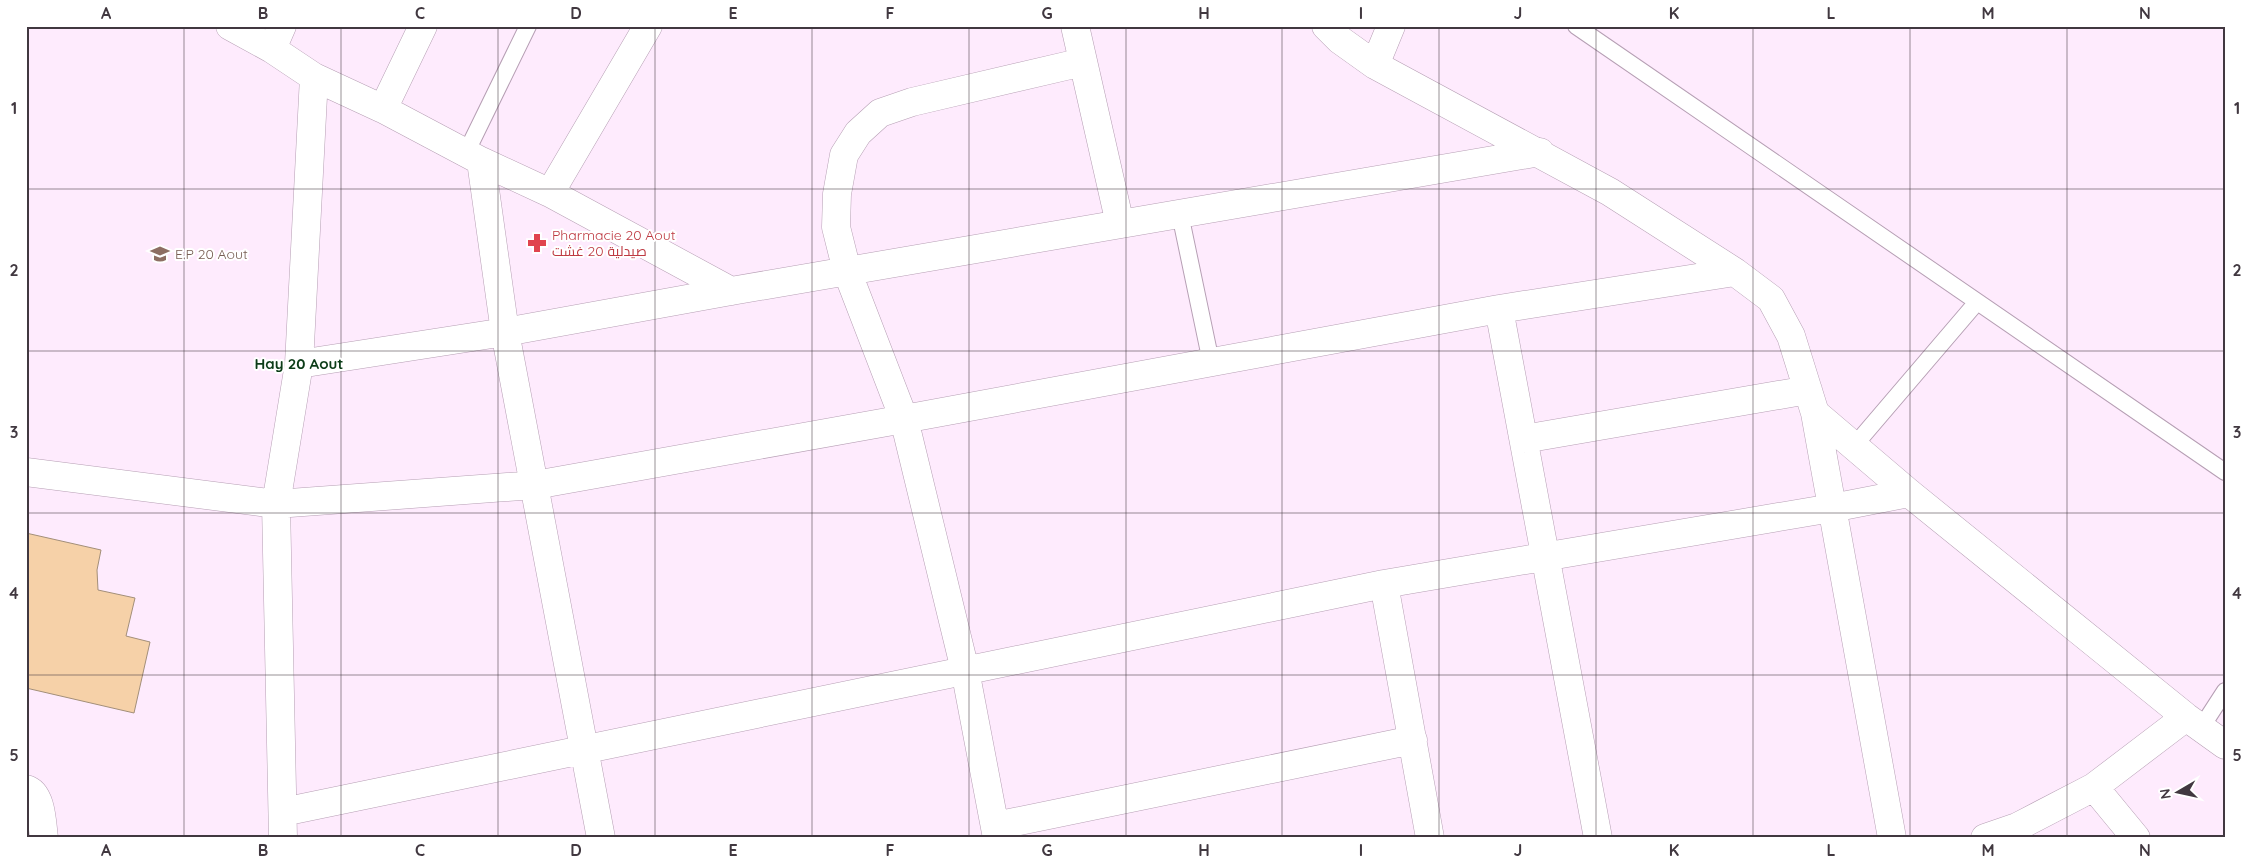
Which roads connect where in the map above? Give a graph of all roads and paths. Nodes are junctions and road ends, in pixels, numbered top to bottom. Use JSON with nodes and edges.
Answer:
{"nodes":[{"id":1,"x":230,"y":26,"type":"edge"},
{"id":2,"x":423,"y":26,"type":"edge"},
{"id":3,"x":528,"y":26,"type":"edge"},
{"id":4,"x":648,"y":26,"type":"edge"},
{"id":5,"x":1075,"y":26,"type":"edge"},
{"id":6,"x":1326,"y":26,"type":"edge"},
{"id":7,"x":1391,"y":26,"type":"edge"},
{"id":8,"x":1576,"y":26,"type":"edge"},
{"id":9,"x":277,"y":37,"type":"edge"},
{"id":10,"x":1083,"y":62,"type":"junction"},
{"id":11,"x":1375,"y":65,"type":"junction"},
{"id":12,"x":314,"y":77,"type":"junction"},
{"id":13,"x":383,"y":109,"type":"junction"},
{"id":14,"x":1540,"y":152,"type":"junction"},
{"id":15,"x":474,"y":157,"type":"junction"},
{"id":16,"x":550,"y":193,"type":"junction"},
{"id":17,"x":1180,"y":214,"type":"junction"},
{"id":18,"x":1120,"y":224,"type":"junction"},
{"id":19,"x":847,"y":271,"type":"junction"},
{"id":20,"x":1736,"y":272,"type":"junction"},
{"id":21,"x":730,"y":291,"type":"junction"},
{"id":22,"x":1977,"y":302,"type":"junction"},
{"id":23,"x":1499,"y":309,"type":"junction"},
{"id":24,"x":506,"y":332,"type":"junction"},
{"id":25,"x":1212,"y":362,"type":"junction"},
{"id":26,"x":300,"y":364,"type":"junction"},
{"id":27,"x":1812,"y":402,"type":"junction"},
{"id":28,"x":904,"y":419,"type":"junction"},
{"id":29,"x":1524,"y":439,"type":"junction"},
{"id":30,"x":1854,"y":446,"type":"junction"},
{"id":31,"x":26,"y":472,"type":"edge"},
{"id":32,"x":2225,"y":472,"type":"edge"},
{"id":33,"x":535,"y":485,"type":"junction"},
{"id":34,"x":1909,"y":493,"type":"junction"},
{"id":35,"x":276,"y":504,"type":"junction"},
{"id":36,"x":1832,"y":508,"type":"junction"},
{"id":37,"x":1547,"y":555,"type":"junction"},
{"id":38,"x":1384,"y":584,"type":"junction"},
{"id":39,"x":965,"y":670,"type":"junction"},
{"id":40,"x":2225,"y":691,"type":"edge"},
{"id":41,"x":2193,"y":722,"type":"junction"},
{"id":42,"x":1413,"y":740,"type":"junction"},
{"id":43,"x":2225,"y":745,"type":"edge"},
{"id":44,"x":585,"y":750,"type":"junction"},
{"id":45,"x":2094,"y":787,"type":"junction"},
{"id":46,"x":26,"y":789,"type":"edge"},
{"id":47,"x":283,"y":825,"type":"edge"},
{"id":48,"x":996,"y":832,"type":"edge"},
{"id":49,"x":1989,"y":837,"type":"edge"},
{"id":50,"x":44,"y":838,"type":"edge"},
{"id":51,"x":601,"y":838,"type":"edge"},
{"id":52,"x":1430,"y":838,"type":"edge"},
{"id":53,"x":1598,"y":838,"type":"edge"},
{"id":54,"x":1892,"y":838,"type":"edge"},
{"id":55,"x":2136,"y":838,"type":"edge"}],
"edges":[{"from":1,"to":9,"type":"street"},
{"from":2,"to":13,"type":"street"},
{"from":3,"to":15,"type":"lane"},
{"from":4,"to":16,"type":"street"},
{"from":5,"to":10,"type":"street"},
{"from":6,"to":11,"type":"street"},
{"from":7,"to":11,"type":"street"},
{"from":8,"to":22,"type":"lane"},
{"from":9,"to":12,"type":"street"},
{"from":10,"to":18,"type":"street"},
{"from":10,"to":19,"type":"street"},
{"from":11,"to":14,"type":"street"},
{"from":12,"to":13,"type":"street"},
{"from":12,"to":26,"type":"street"},
{"from":13,"to":15,"type":"street"},
{"from":14,"to":17,"type":"street"},
{"from":14,"to":20,"type":"street"},
{"from":15,"to":16,"type":"street"},
{"from":15,"to":24,"type":"street"},
{"from":16,"to":21,"type":"street"},
{"from":17,"to":18,"type":"street"},
{"from":17,"to":25,"type":"lane"},
{"from":18,"to":19,"type":"street"},
{"from":19,"to":21,"type":"street"},
{"from":19,"to":28,"type":"street"},
{"from":20,"to":23,"type":"street"},
{"from":20,"to":27,"type":"street"},
{"from":21,"to":24,"type":"street"},
{"from":22,"to":30,"type":"lane"},
{"from":22,"to":32,"type":"lane"},
{"from":23,"to":25,"type":"street"},
{"from":23,"to":29,"type":"street"},
{"from":24,"to":26,"type":"street"},
{"from":24,"to":33,"type":"street"},
{"from":25,"to":28,"type":"street"},
{"from":26,"to":35,"type":"street"},
{"from":27,"to":29,"type":"street"},
{"from":27,"to":30,"type":"street"},
{"from":27,"to":36,"type":"street"},
{"from":28,"to":33,"type":"street"},
{"from":28,"to":39,"type":"street"},
{"from":29,"to":37,"type":"street"},
{"from":30,"to":34,"type":"street"},
{"from":31,"to":35,"type":"street"},
{"from":33,"to":35,"type":"street"},
{"from":33,"to":44,"type":"street"},
{"from":34,"to":36,"type":"street"},
{"from":34,"to":41,"type":"street"},
{"from":35,"to":47,"type":"street"},
{"from":36,"to":37,"type":"street"},
{"from":36,"to":54,"type":"street"},
{"from":37,"to":38,"type":"street"},
{"from":37,"to":53,"type":"street"},
{"from":38,"to":39,"type":"street"},
{"from":38,"to":42,"type":"street"},
{"from":39,"to":44,"type":"street"},
{"from":39,"to":48,"type":"street"},
{"from":40,"to":41,"type":"lane"},
{"from":41,"to":43,"type":"street"},
{"from":41,"to":45,"type":"street"},
{"from":42,"to":48,"type":"street"},
{"from":42,"to":52,"type":"street"},
{"from":44,"to":47,"type":"street"},
{"from":44,"to":51,"type":"street"},
{"from":45,"to":49,"type":"street"},
{"from":45,"to":55,"type":"street"},
{"from":46,"to":50,"type":"street"}]}
